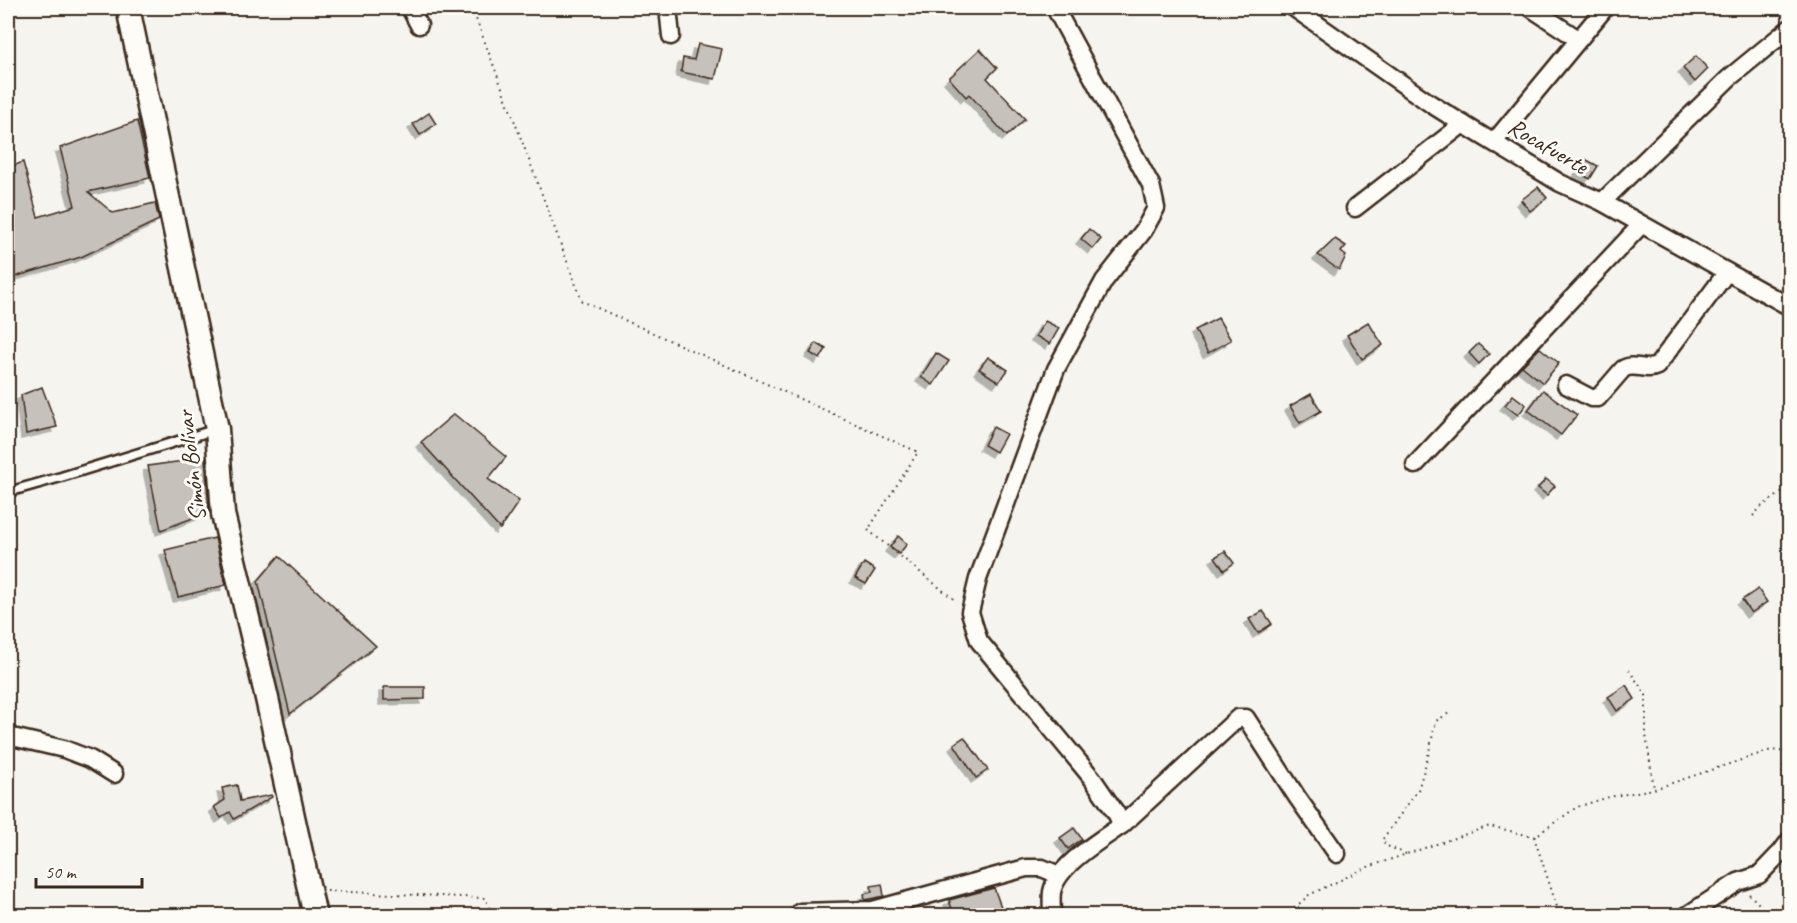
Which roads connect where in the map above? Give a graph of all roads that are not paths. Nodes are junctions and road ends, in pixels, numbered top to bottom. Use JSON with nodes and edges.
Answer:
{"nodes":[{"id":1,"x":128,"y":8,"type":"edge"},
{"id":2,"x":410,"y":8,"type":"edge"},
{"id":3,"x":668,"y":8,"type":"edge"},
{"id":4,"x":1055,"y":8,"type":"edge"},
{"id":5,"x":1294,"y":8,"type":"edge"},
{"id":6,"x":1531,"y":8,"type":"edge"},
{"id":7,"x":1605,"y":8,"type":"edge"},
{"id":8,"x":419,"y":25,"type":"dead end"},
{"id":9,"x":1790,"y":28,"type":"edge"},
{"id":10,"x":670,"y":36,"type":"dead end"},
{"id":11,"x":1578,"y":39,"type":"junction"},
{"id":12,"x":1462,"y":124,"type":"junction"},
{"id":13,"x":1494,"y":142,"type":"junction"},
{"id":14,"x":1602,"y":202,"type":"junction"},
{"id":15,"x":1355,"y":208,"type":"dead end"},
{"id":16,"x":1641,"y":225,"type":"junction"},
{"id":17,"x":1727,"y":273,"type":"junction"},
{"id":18,"x":1790,"y":307,"type":"edge"},
{"id":19,"x":1566,"y":385,"type":"dead end"},
{"id":20,"x":217,"y":429,"type":"junction"},
{"id":21,"x":1415,"y":465,"type":"dead end"},
{"id":22,"x":8,"y":492,"type":"edge"},
{"id":23,"x":8,"y":736,"type":"edge"},
{"id":24,"x":114,"y":774,"type":"dead end"},
{"id":25,"x":1122,"y":825,"type":"junction"},
{"id":26,"x":1785,"y":846,"type":"edge"},
{"id":27,"x":1337,"y":854,"type":"dead end"},
{"id":28,"x":1059,"y":875,"type":"junction"},
{"id":29,"x":800,"y":912,"type":"dead end"},
{"id":30,"x":315,"y":915,"type":"edge"},
{"id":31,"x":1052,"y":915,"type":"edge"},
{"id":32,"x":1686,"y":915,"type":"edge"}],
"edges":[{"from":1,"to":20,"type":"street","name":"Simón Bolívar"},
{"from":2,"to":8,"type":"street"},
{"from":3,"to":10,"type":"street"},
{"from":4,"to":25,"type":"street"},
{"from":5,"to":12,"type":"street","name":"Rocafuerte"},
{"from":6,"to":11,"type":"street"},
{"from":7,"to":11,"type":"street"},
{"from":9,"to":14,"type":"street"},
{"from":11,"to":13,"type":"street"},
{"from":12,"to":13,"type":"street","name":"Rocafuerte"},
{"from":12,"to":15,"type":"street"},
{"from":13,"to":14,"type":"street","name":"Rocafuerte"},
{"from":14,"to":16,"type":"street","name":"Rocafuerte"},
{"from":16,"to":17,"type":"street","name":"Rocafuerte"},
{"from":16,"to":21,"type":"street"},
{"from":17,"to":18,"type":"street","name":"Rocafuerte"},
{"from":17,"to":19,"type":"street"},
{"from":20,"to":22,"type":"lane"},
{"from":20,"to":30,"type":"street","name":"Simón Bolívar"},
{"from":23,"to":24,"type":"street"},
{"from":25,"to":27,"type":"street"},
{"from":25,"to":28,"type":"street"},
{"from":26,"to":32,"type":"street"},
{"from":28,"to":29,"type":"street"},
{"from":28,"to":31,"type":"street"}]}
